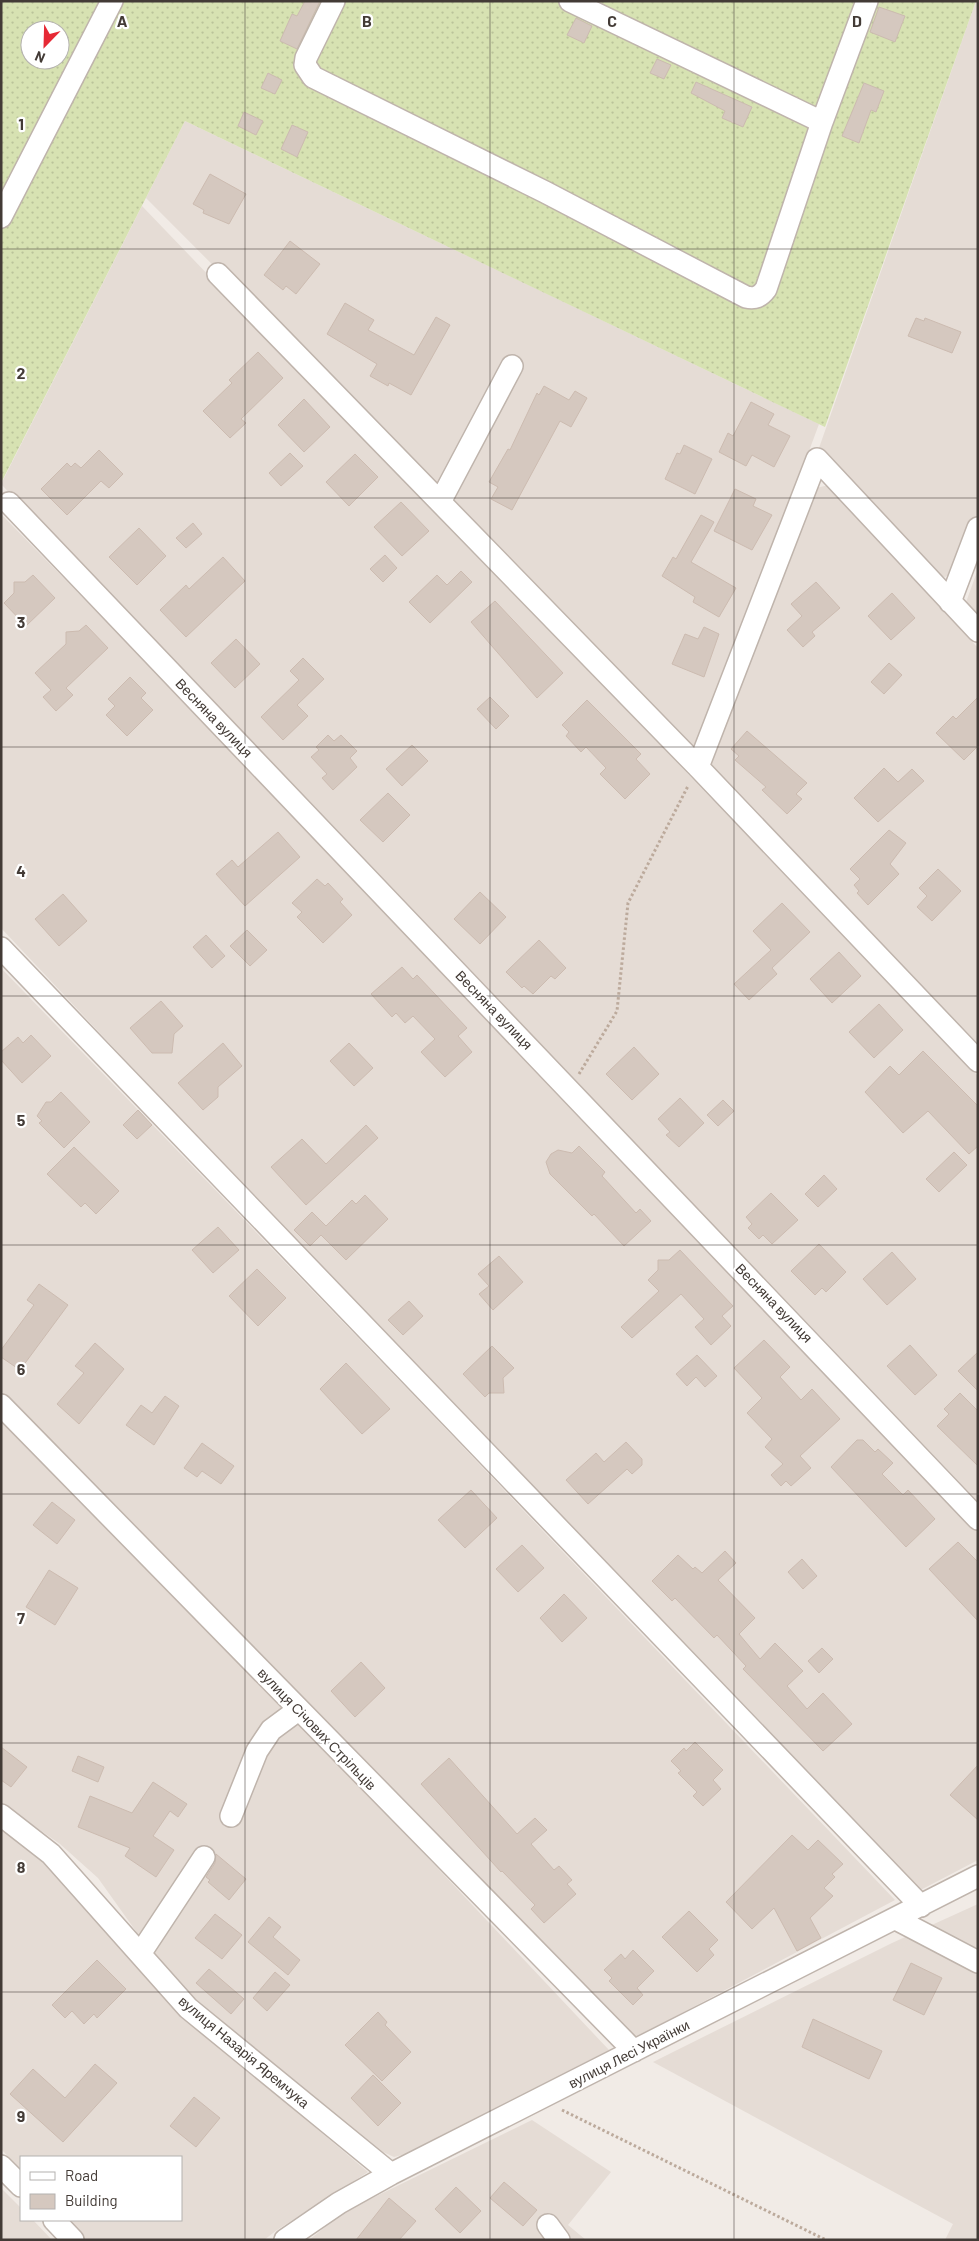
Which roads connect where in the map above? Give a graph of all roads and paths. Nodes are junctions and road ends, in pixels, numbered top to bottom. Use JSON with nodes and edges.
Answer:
{"nodes":[{"id":1,"x":112,"y":1,"type":"edge"},
{"id":2,"x":334,"y":1,"type":"edge"},
{"id":3,"x":570,"y":1,"type":"edge"},
{"id":4,"x":867,"y":1,"type":"edge"},
{"id":5,"x":822,"y":122,"type":"junction"},
{"id":6,"x":1,"y":217,"type":"edge"},
{"id":7,"x":218,"y":274,"type":"dead end"},
{"id":8,"x":512,"y":366,"type":"dead end"},
{"id":9,"x":440,"y":502,"type":"junction"},
{"id":10,"x":10,"y":503,"type":"dead end"},
{"id":11,"x":978,"y":528,"type":"edge"},
{"id":12,"x":950,"y":602,"type":"junction"},
{"id":13,"x":978,"y":631,"type":"edge"},
{"id":14,"x":698,"y":766,"type":"junction"},
{"id":15,"x":1,"y":948,"type":"edge"},
{"id":16,"x":978,"y":1061,"type":"edge"},
{"id":17,"x":569,"y":1089,"type":"junction"},
{"id":18,"x":1,"y":1405,"type":"edge"},
{"id":19,"x":978,"y":1519,"type":"edge"},
{"id":20,"x":298,"y":1710,"type":"junction"},
{"id":21,"x":1,"y":1815,"type":"edge"},
{"id":22,"x":231,"y":1816,"type":"dead end"},
{"id":23,"x":204,"y":1857,"type":"dead end"},
{"id":24,"x":978,"y":1876,"type":"edge"},
{"id":25,"x":921,"y":1906,"type":"junction"},
{"id":26,"x":896,"y":1919,"type":"junction"},
{"id":27,"x":140,"y":1954,"type":"junction"},
{"id":28,"x":978,"y":1962,"type":"edge"},
{"id":29,"x":634,"y":2051,"type":"junction"},
{"id":30,"x":544,"y":2096,"type":"junction"},
{"id":31,"x":1,"y":2166,"type":"edge"},
{"id":32,"x":391,"y":2174,"type":"junction"},
{"id":33,"x":20,"y":2185,"type":"edge"},
{"id":34,"x":55,"y":2221,"type":"edge"},
{"id":35,"x":73,"y":2240,"type":"edge"},
{"id":36,"x":285,"y":2240,"type":"edge"},
{"id":37,"x":826,"y":2240,"type":"edge"}],
"edges":[{"from":1,"to":6,"type":"street"},
{"from":2,"to":5,"type":"street"},
{"from":3,"to":5,"type":"street"},
{"from":4,"to":5,"type":"street"},
{"from":7,"to":9,"type":"street"},
{"from":8,"to":9,"type":"street"},
{"from":9,"to":14,"type":"street"},
{"from":10,"to":17,"type":"street","name":"Весняна вулиця"},
{"from":11,"to":12,"type":"street"},
{"from":12,"to":13,"type":"street"},
{"from":12,"to":14,"type":"street"},
{"from":14,"to":16,"type":"street"},
{"from":14,"to":17,"type":"path"},
{"from":15,"to":25,"type":"street"},
{"from":17,"to":19,"type":"street","name":"Весняна вулиця"},
{"from":18,"to":20,"type":"street","name":"вулиця Січових Стрільців"},
{"from":20,"to":22,"type":"street"},
{"from":20,"to":29,"type":"street","name":"вулиця Січових Стрільців"},
{"from":21,"to":27,"type":"street","name":"вулиця Назарія Яремчука"},
{"from":23,"to":27,"type":"street"},
{"from":24,"to":25,"type":"street","name":"вулиця Лесі Українки"},
{"from":25,"to":26,"type":"street","name":"вулиця Лесі Українки"},
{"from":26,"to":28,"type":"street"},
{"from":26,"to":29,"type":"street","name":"вулиця Лесі Українки"},
{"from":27,"to":32,"type":"street","name":"вулиця Назарія Яремчука"},
{"from":29,"to":30,"type":"street","name":"вулиця Лесі Українки"},
{"from":30,"to":32,"type":"street","name":"вулиця Лесі Українки"},
{"from":30,"to":37,"type":"path"},
{"from":31,"to":33,"type":"street"},
{"from":32,"to":36,"type":"street","name":"вулиця Лесі Українки"},
{"from":34,"to":35,"type":"street"}]}
